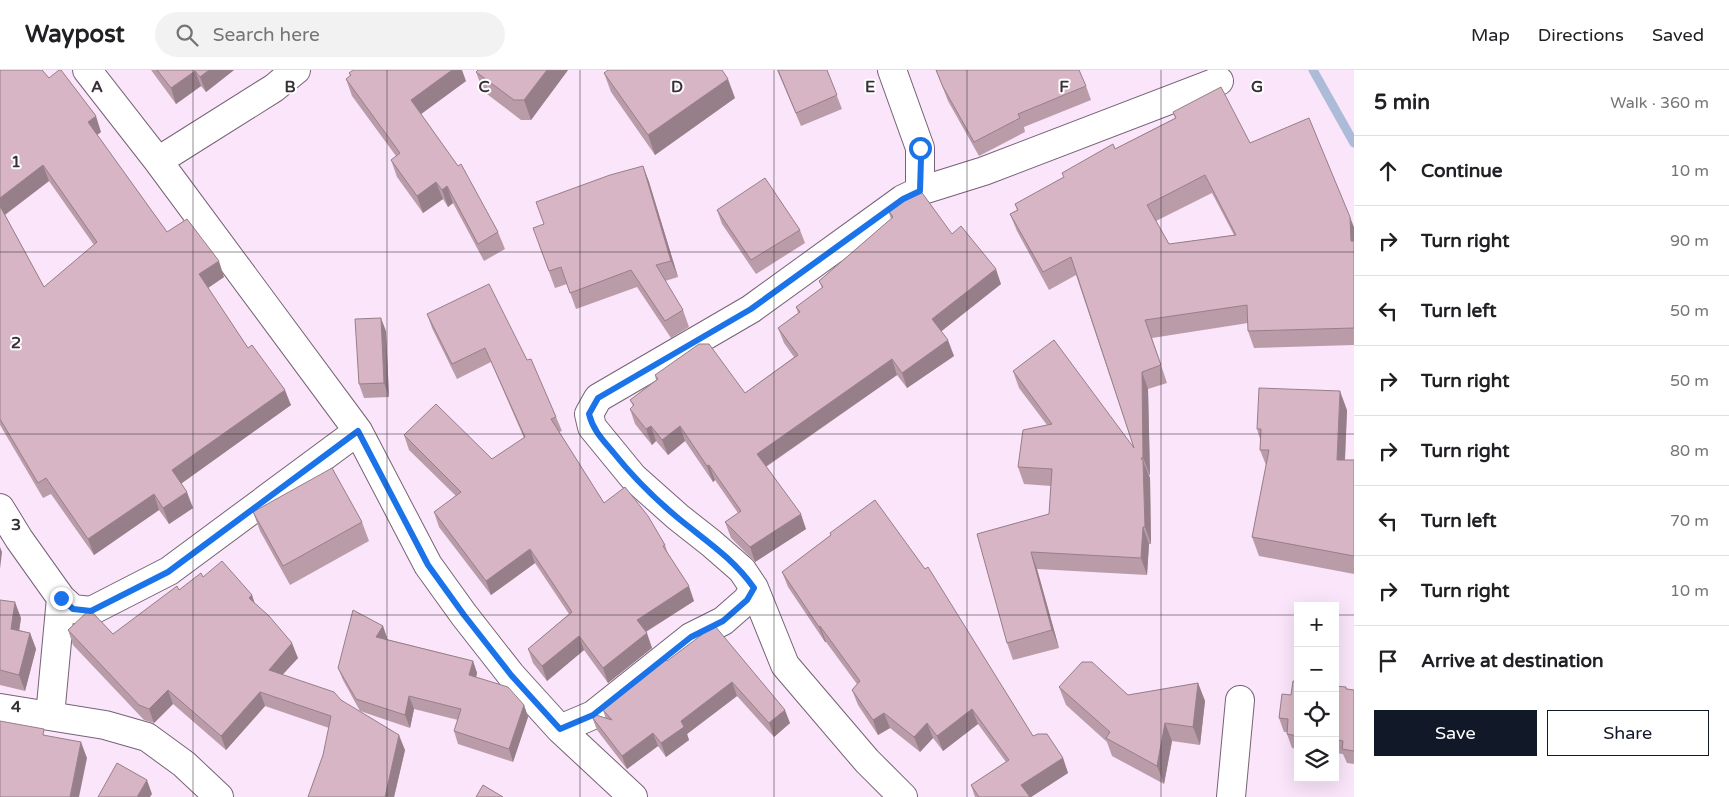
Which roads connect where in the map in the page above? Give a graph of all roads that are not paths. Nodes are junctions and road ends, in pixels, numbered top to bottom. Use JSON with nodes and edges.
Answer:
{"nodes":[{"id":1,"x":87,"y":70,"type":"edge"},
{"id":2,"x":296,"y":70,"type":"edge"},
{"id":3,"x":892,"y":70,"type":"edge"},
{"id":4,"x":1219,"y":81,"type":"dead end"},
{"id":5,"x":158,"y":161,"type":"junction"},
{"id":6,"x":920,"y":191,"type":"junction"},
{"id":7,"x":358,"y":431,"type":"junction"},
{"id":8,"x":0,"y":508,"type":"edge"},
{"id":9,"x":754,"y":588,"type":"junction"},
{"id":10,"x":61,"y":598,"type":"junction"},
{"id":11,"x":1240,"y":700,"type":"dead end"},
{"id":12,"x":0,"y":708,"type":"edge"},
{"id":13,"x":50,"y":716,"type":"junction"},
{"id":14,"x":560,"y":729,"type":"junction"},
{"id":15,"x":629,"y":796,"type":"edge"},
{"id":16,"x":219,"y":797,"type":"edge"},
{"id":17,"x":903,"y":797,"type":"edge"},
{"id":18,"x":1231,"y":797,"type":"edge"}],
"edges":[{"from":1,"to":5,"type":"street"},
{"from":2,"to":5,"type":"street"},
{"from":3,"to":6,"type":"street"},
{"from":4,"to":6,"type":"street"},
{"from":5,"to":7,"type":"street"},
{"from":6,"to":9,"type":"street"},
{"from":7,"to":10,"type":"street"},
{"from":7,"to":14,"type":"street"},
{"from":8,"to":10,"type":"street"},
{"from":9,"to":14,"type":"street"},
{"from":9,"to":17,"type":"street"},
{"from":10,"to":13,"type":"street"},
{"from":11,"to":18,"type":"street"},
{"from":12,"to":13,"type":"street"},
{"from":13,"to":16,"type":"street"},
{"from":14,"to":15,"type":"street"}]}
